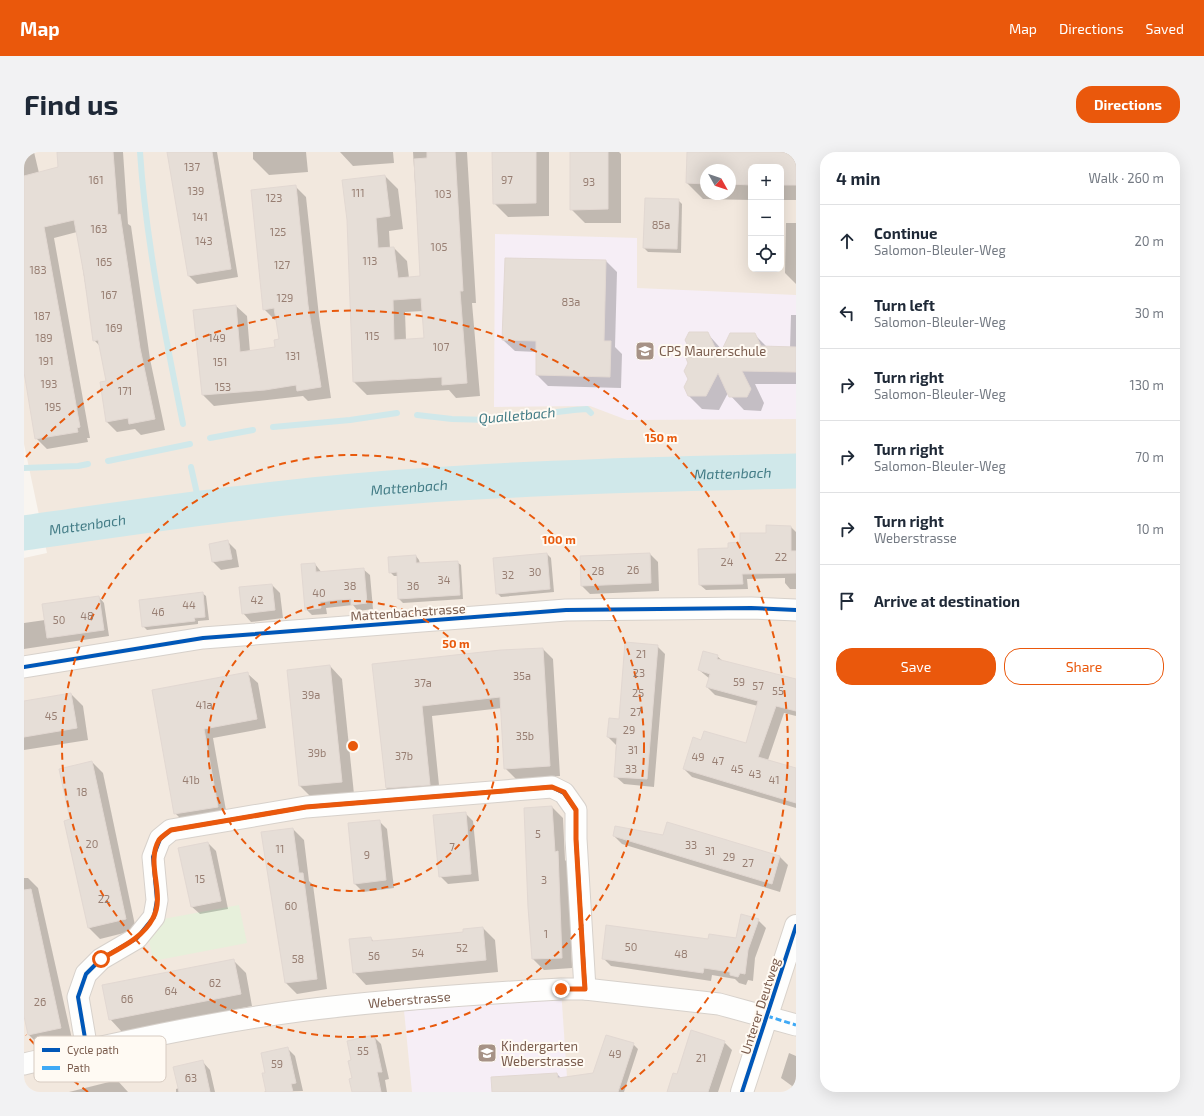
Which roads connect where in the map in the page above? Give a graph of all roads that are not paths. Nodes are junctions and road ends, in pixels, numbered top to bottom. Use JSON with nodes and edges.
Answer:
{"nodes":[{"id":1,"x":796,"y":610,"type":"edge"},
{"id":2,"x":24,"y":667,"type":"edge"},
{"id":3,"x":796,"y":926,"type":"edge"},
{"id":4,"x":585,"y":989,"type":"junction"},
{"id":5,"x":767,"y":1016,"type":"junction"},
{"id":6,"x":796,"y":1025,"type":"edge"},
{"id":7,"x":85,"y":1036,"type":"edge"},
{"id":8,"x":155,"y":1036,"type":"edge"},
{"id":9,"x":34,"y":1062,"type":"edge"},
{"id":10,"x":24,"y":1064,"type":"edge"},
{"id":11,"x":742,"y":1092,"type":"edge"}],
"edges":[{"from":1,"to":2,"type":"street","name":"Mattenbachstrasse"},
{"from":3,"to":5,"type":"main road","name":"Unterer Deutweg"},
{"from":4,"to":5,"type":"street","name":"Weberstrasse"},
{"from":4,"to":7,"type":"street"},
{"from":4,"to":8,"type":"street","name":"Weberstrasse"},
{"from":5,"to":6,"type":"street","name":"Weberstrasse"},
{"from":5,"to":11,"type":"main road","name":"Unterer Deutweg"},
{"from":9,"to":10,"type":"street","name":"Weberstrasse"}]}
